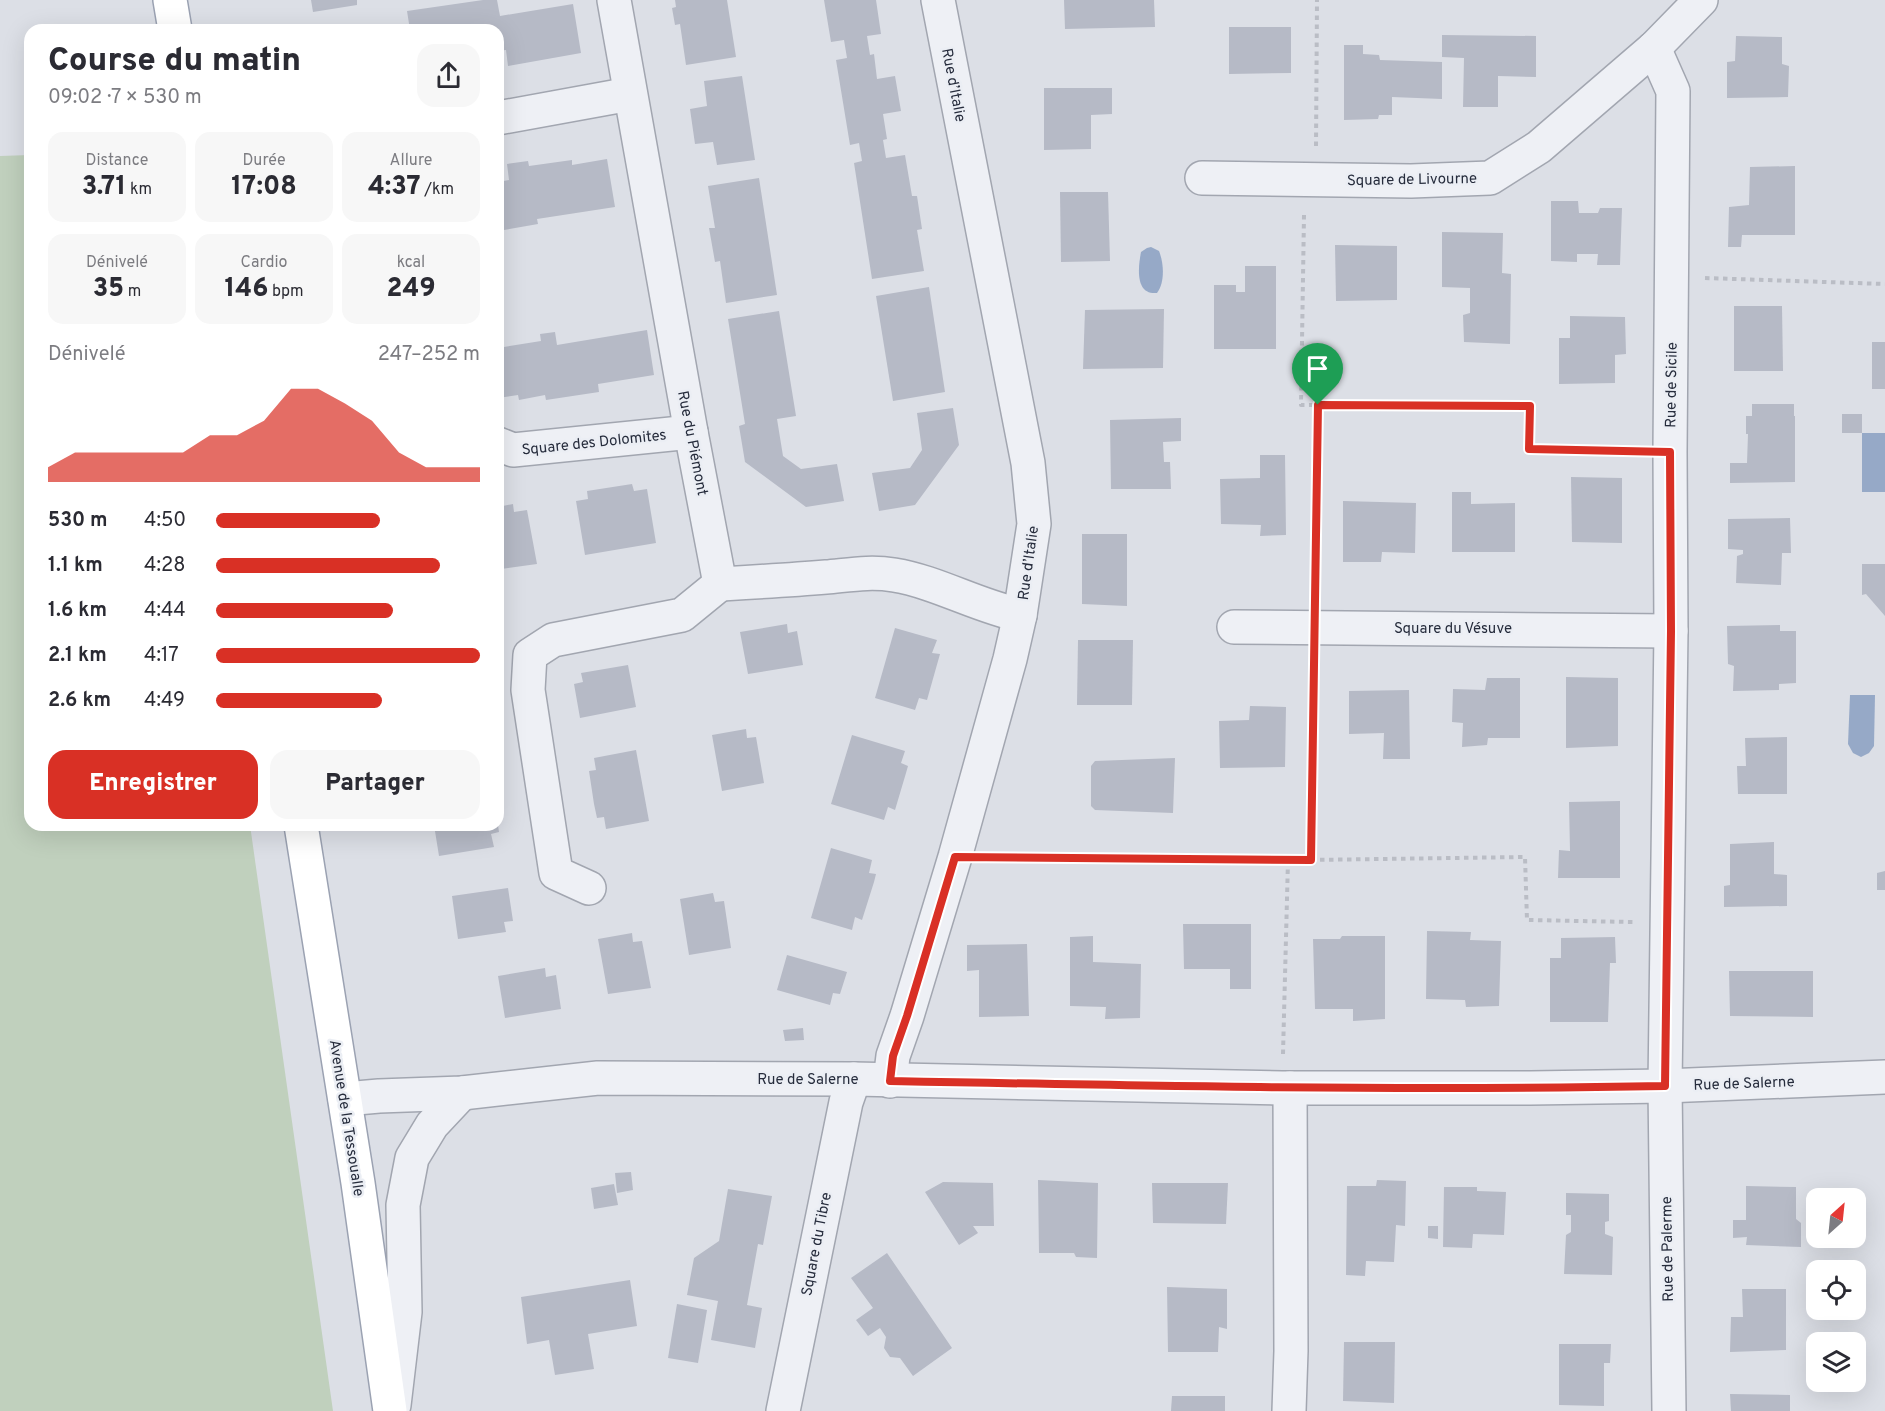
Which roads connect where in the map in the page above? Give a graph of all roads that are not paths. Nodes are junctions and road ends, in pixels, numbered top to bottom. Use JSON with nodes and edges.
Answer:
{"nodes":[{"id":1,"x":170,"y":0,"type":"edge"},
{"id":2,"x":614,"y":0,"type":"edge"},
{"id":3,"x":939,"y":0,"type":"edge"},
{"id":4,"x":1701,"y":0,"type":"edge"},
{"id":5,"x":174,"y":24,"type":"edge"},
{"id":6,"x":1654,"y":48,"type":"junction"},
{"id":7,"x":630,"y":94,"type":"junction"},
{"id":8,"x":504,"y":117,"type":"edge"},
{"id":9,"x":1202,"y":178,"type":"dead end"},
{"id":10,"x":691,"y":432,"type":"junction"},
{"id":11,"x":504,"y":446,"type":"edge"},
{"id":12,"x":720,"y":584,"type":"junction"},
{"id":13,"x":1020,"y":615,"type":"junction"},
{"id":14,"x":1234,"y":627,"type":"dead end"},
{"id":15,"x":1671,"y":631,"type":"junction"},
{"id":16,"x":302,"y":831,"type":"edge"},
{"id":17,"x":590,"y":888,"type":"dead end"},
{"id":18,"x":1885,"y":1077,"type":"edge"},
{"id":19,"x":854,"y":1079,"type":"junction"},
{"id":20,"x":890,"y":1081,"type":"junction"},
{"id":21,"x":1665,"y":1086,"type":"junction"},
{"id":22,"x":1286,"y":1088,"type":"junction"},
{"id":23,"x":462,"y":1093,"type":"junction"},
{"id":24,"x":345,"y":1099,"type":"junction"},
{"id":25,"x":392,"y":1411,"type":"edge"},
{"id":26,"x":783,"y":1411,"type":"edge"},
{"id":27,"x":1289,"y":1411,"type":"edge"},
{"id":28,"x":1669,"y":1411,"type":"edge"}],
"edges":[{"from":1,"to":5,"type":"main road"},
{"from":2,"to":7,"type":"street","name":"Rue du Piémont"},
{"from":3,"to":13,"type":"street","name":"Rue d’Italie"},
{"from":4,"to":6,"type":"street","name":"Square de Livourne"},
{"from":6,"to":9,"type":"street","name":"Square de Livourne"},
{"from":6,"to":15,"type":"street","name":"Rue de Sicile"},
{"from":7,"to":8,"type":"street"},
{"from":7,"to":10,"type":"street","name":"Rue du Piémont"},
{"from":10,"to":11,"type":"street","name":"Square des Dolomites"},
{"from":10,"to":12,"type":"street","name":"Rue du Piémont"},
{"from":12,"to":13,"type":"street"},
{"from":12,"to":17,"type":"street"},
{"from":13,"to":20,"type":"street","name":"Rue d’Italie"},
{"from":14,"to":15,"type":"street","name":"Square du Vésuve"},
{"from":15,"to":21,"type":"street","name":"Rue de Sicile"},
{"from":16,"to":24,"type":"main road","name":"Avenue de la Tessoualle"},
{"from":18,"to":21,"type":"street","name":"Rue de Salerne"},
{"from":19,"to":20,"type":"street","name":"Rue de Salerne"},
{"from":19,"to":23,"type":"street","name":"Rue de Salerne"},
{"from":19,"to":26,"type":"street","name":"Square du Tibre"},
{"from":20,"to":22,"type":"street","name":"Rue de Salerne"},
{"from":21,"to":22,"type":"street","name":"Rue de Salerne"},
{"from":21,"to":28,"type":"street","name":"Rue de Palerme"},
{"from":22,"to":27,"type":"street"},
{"from":23,"to":24,"type":"street","name":"Rue de Salerne"},
{"from":23,"to":25,"type":"street"},
{"from":24,"to":25,"type":"main road","name":"Avenue de la Tessoualle"}]}
